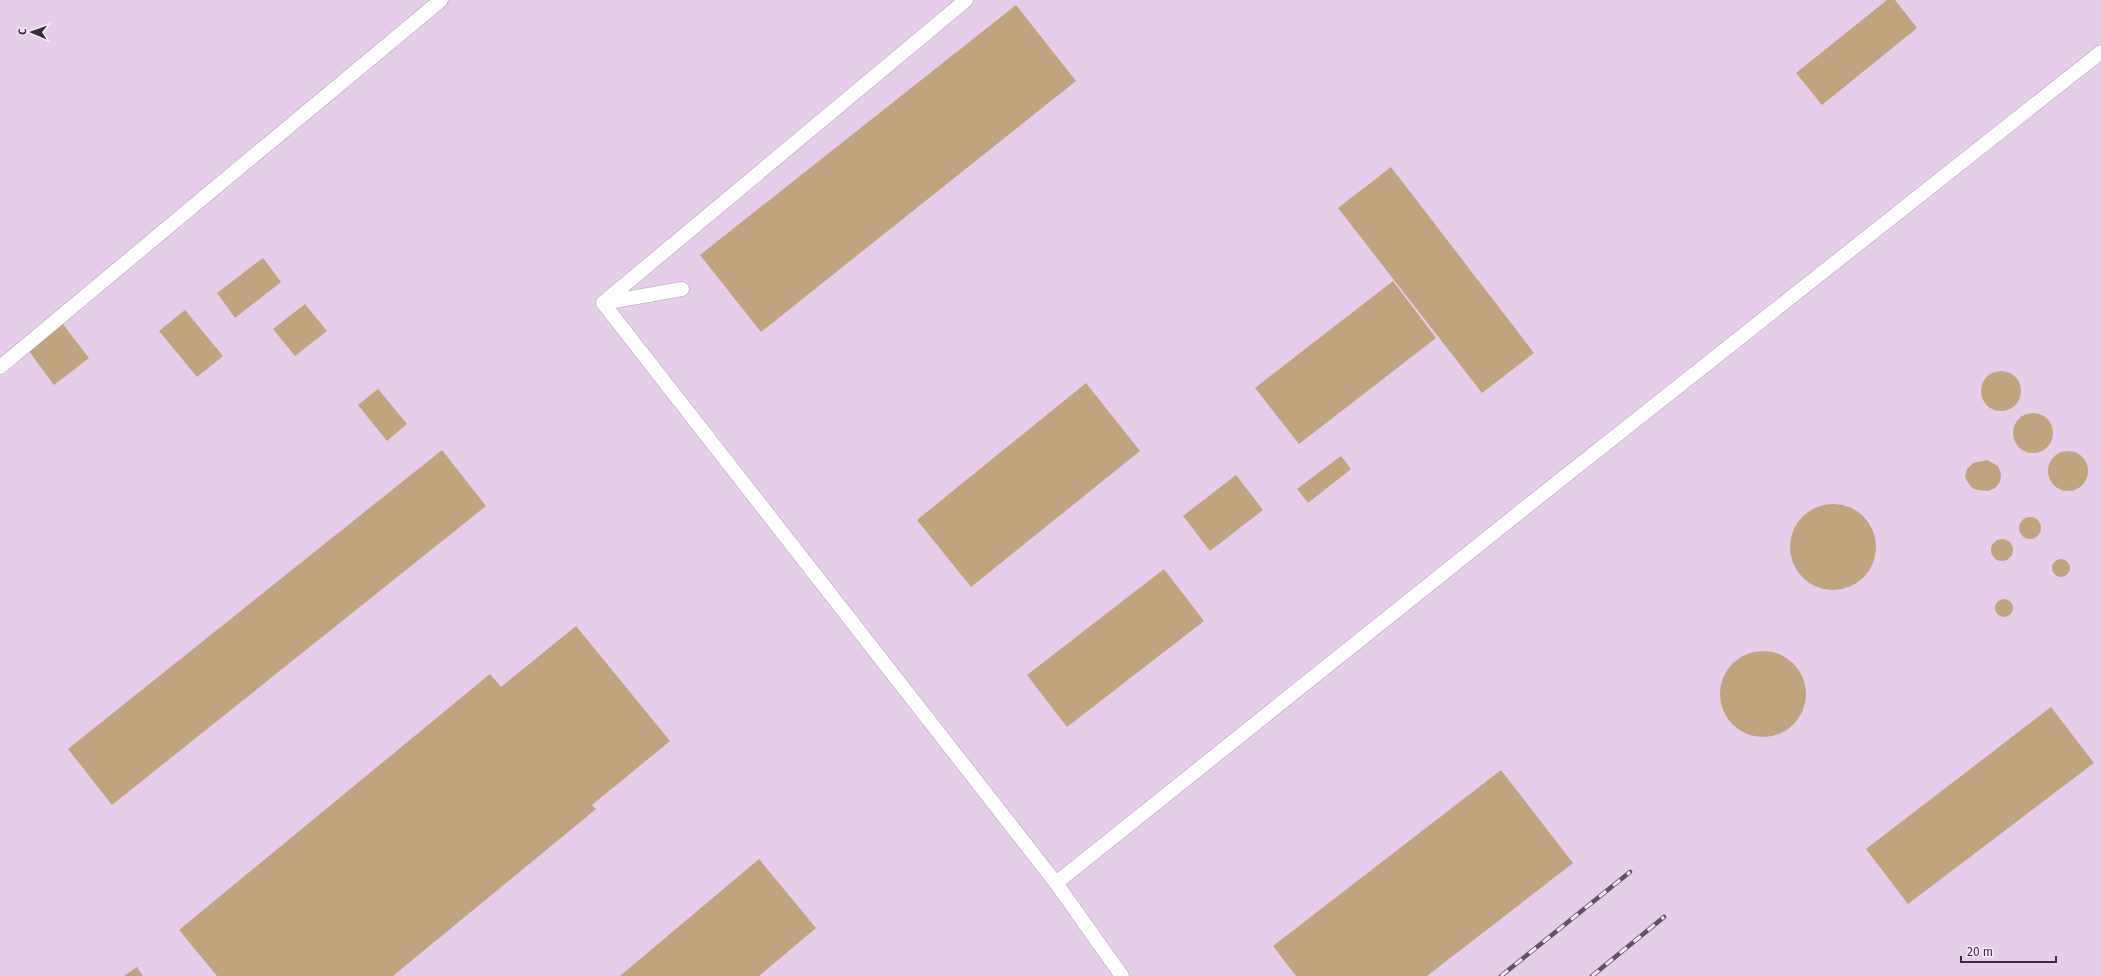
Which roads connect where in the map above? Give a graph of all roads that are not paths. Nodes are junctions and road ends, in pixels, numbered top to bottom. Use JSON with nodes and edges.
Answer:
{"nodes":[{"id":1,"x":441,"y":0,"type":"edge"},
{"id":2,"x":966,"y":0,"type":"edge"},
{"id":3,"x":2101,"y":52,"type":"edge"},
{"id":4,"x":682,"y":289,"type":"dead end"},
{"id":5,"x":603,"y":303,"type":"junction"},
{"id":6,"x":0,"y":367,"type":"edge"},
{"id":7,"x":1056,"y":883,"type":"junction"},
{"id":8,"x":1122,"y":976,"type":"edge"}],
"edges":[{"from":1,"to":6,"type":"lane"},
{"from":2,"to":5,"type":"lane"},
{"from":3,"to":7,"type":"lane"},
{"from":4,"to":5,"type":"lane"},
{"from":5,"to":7,"type":"lane"},
{"from":7,"to":8,"type":"lane"}]}
